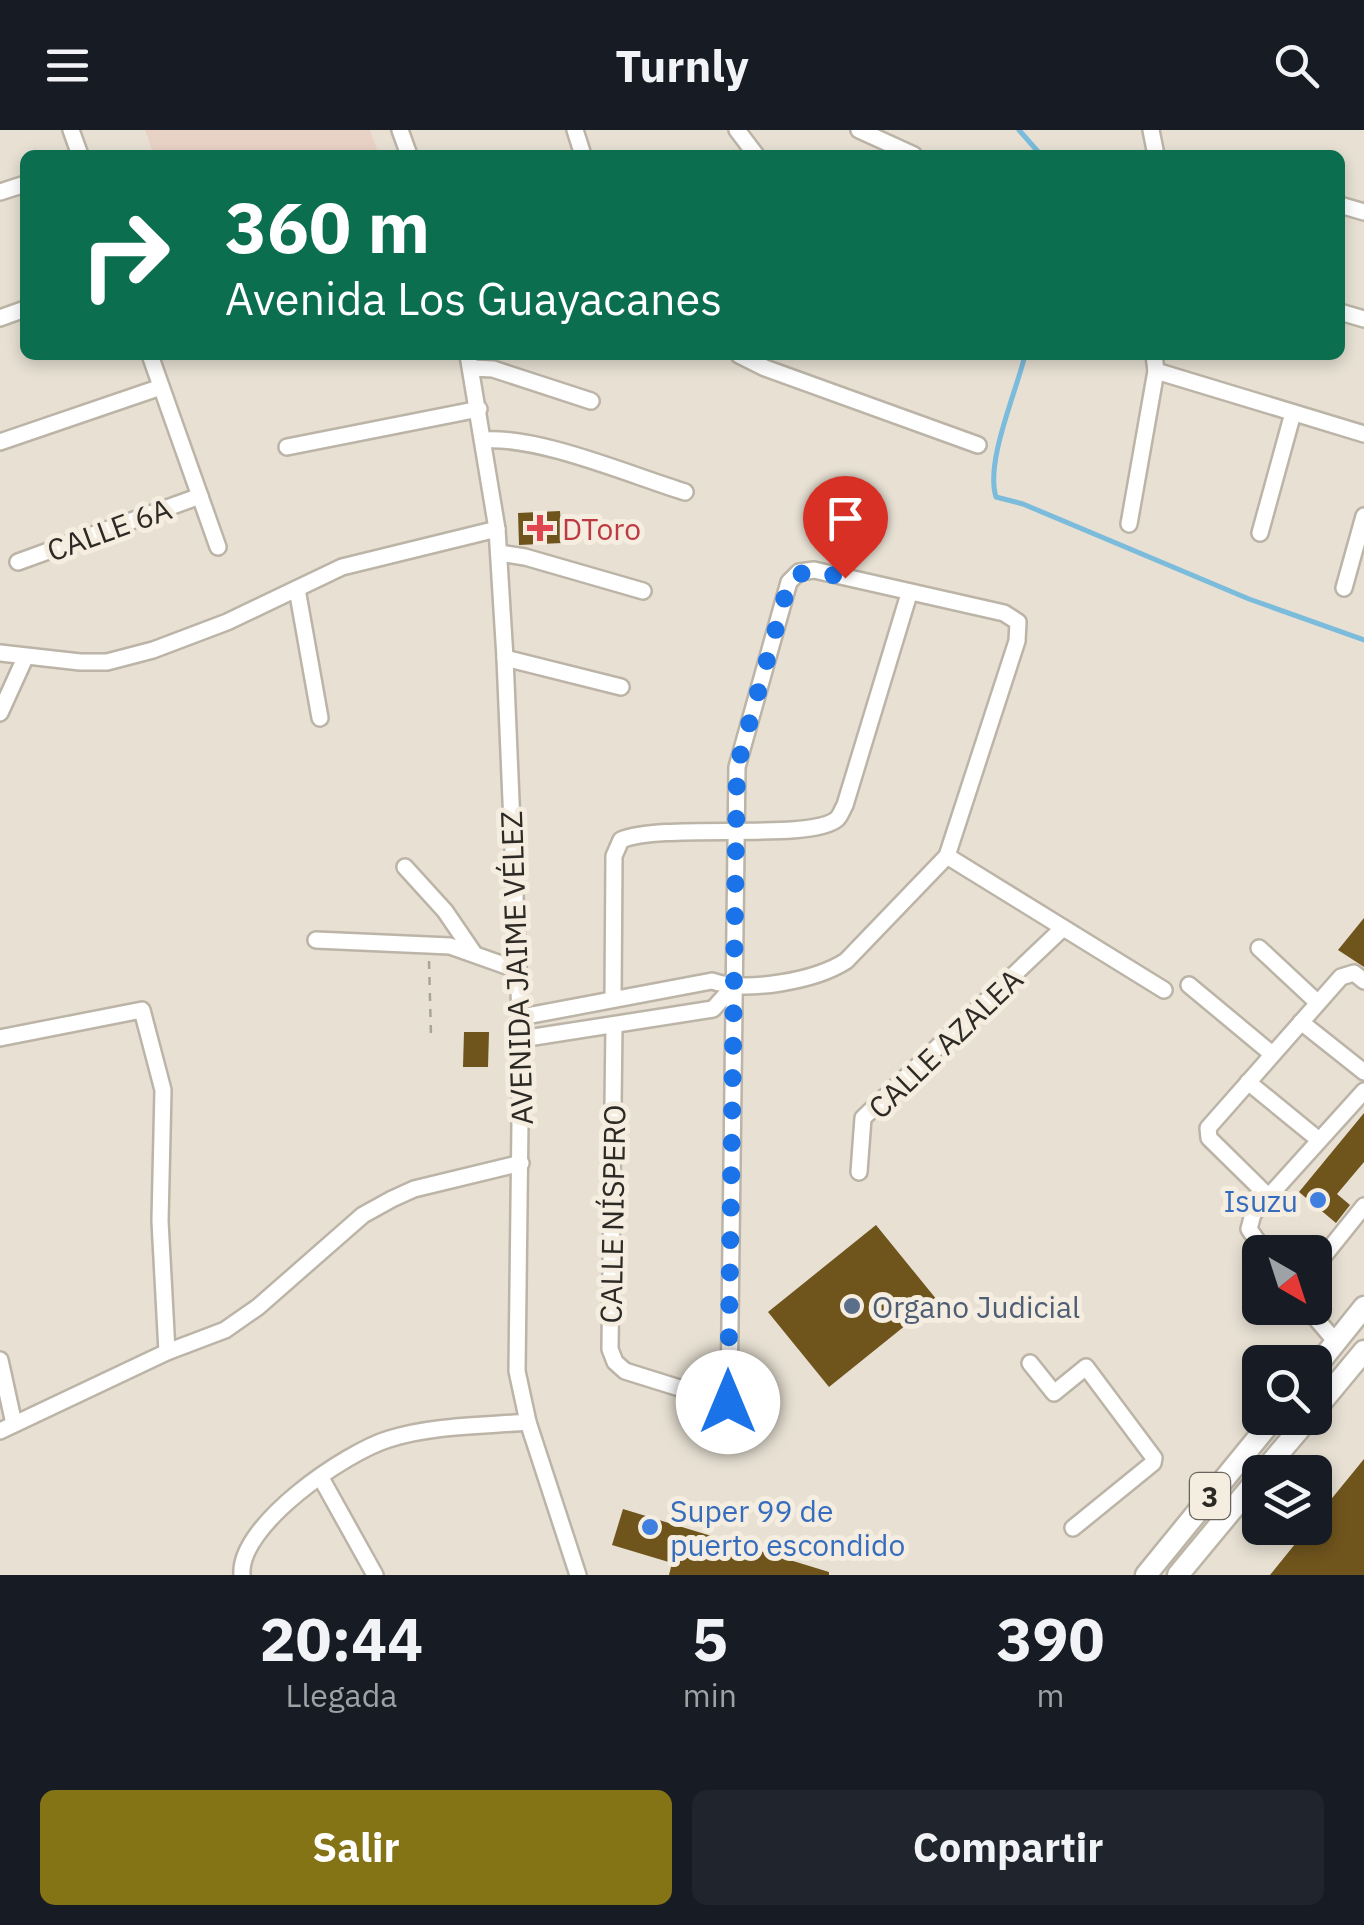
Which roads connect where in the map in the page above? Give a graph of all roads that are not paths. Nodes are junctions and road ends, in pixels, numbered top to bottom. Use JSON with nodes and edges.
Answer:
{"nodes":[{"id":1,"x":737,"y":130,"type":"edge"},
{"id":2,"x":859,"y":130,"type":"edge"},
{"id":3,"x":752,"y":150,"type":"edge"},
{"id":4,"x":903,"y":150,"type":"edge"},
{"id":5,"x":152,"y":360,"type":"edge"},
{"id":6,"x":749,"y":360,"type":"edge"},
{"id":7,"x":469,"y":361,"type":"edge"},
{"id":8,"x":1155,"y":363,"type":"edge"},
{"id":9,"x":162,"y":387,"type":"junction"},
{"id":10,"x":592,"y":401,"type":"dead end"},
{"id":11,"x":479,"y":408,"type":"junction"},
{"id":12,"x":1293,"y":414,"type":"junction"},
{"id":13,"x":1364,"y":434,"type":"edge"},
{"id":14,"x":484,"y":440,"type":"junction"},
{"id":15,"x":0,"y":442,"type":"edge"},
{"id":16,"x":978,"y":444,"type":"dead end"},
{"id":17,"x":287,"y":447,"type":"dead end"},
{"id":18,"x":685,"y":492,"type":"dead end"},
{"id":19,"x":200,"y":496,"type":"junction"},
{"id":20,"x":1364,"y":516,"type":"edge"},
{"id":21,"x":1129,"y":524,"type":"dead end"},
{"id":22,"x":497,"y":529,"type":"junction"},
{"id":23,"x":1260,"y":534,"type":"dead end"},
{"id":24,"x":218,"y":548,"type":"dead end"},
{"id":25,"x":498,"y":553,"type":"junction"},
{"id":26,"x":18,"y":562,"type":"dead end"},
{"id":27,"x":1344,"y":588,"type":"dead end"},
{"id":28,"x":298,"y":589,"type":"junction"},
{"id":29,"x":643,"y":592,"type":"dead end"},
{"id":30,"x":908,"y":594,"type":"junction"},
{"id":31,"x":0,"y":652,"type":"edge"},
{"id":32,"x":25,"y":658,"type":"junction"},
{"id":33,"x":505,"y":658,"type":"junction"},
{"id":34,"x":621,"y":687,"type":"dead end"},
{"id":35,"x":0,"y":713,"type":"edge"},
{"id":36,"x":320,"y":718,"type":"dead end"},
{"id":37,"x":736,"y":832,"type":"junction"},
{"id":38,"x":947,"y":856,"type":"junction"},
{"id":39,"x":405,"y":867,"type":"dead end"},
{"id":40,"x":1063,"y":928,"type":"junction"},
{"id":41,"x":316,"y":940,"type":"dead end"},
{"id":42,"x":1259,"y":948,"type":"dead end"},
{"id":43,"x":473,"y":952,"type":"junction"},
{"id":44,"x":518,"y":970,"type":"junction"},
{"id":45,"x":1364,"y":981,"type":"edge"},
{"id":46,"x":1189,"y":986,"type":"dead end"},
{"id":47,"x":732,"y":988,"type":"junction"},
{"id":48,"x":1164,"y":990,"type":"dead end"},
{"id":49,"x":613,"y":1000,"type":"junction"},
{"id":50,"x":1318,"y":1003,"type":"junction"},
{"id":51,"x":520,"y":1017,"type":"junction"},
{"id":52,"x":1302,"y":1022,"type":"junction"},
{"id":53,"x":614,"y":1025,"type":"junction"},
{"id":54,"x":0,"y":1038,"type":"edge"},
{"id":55,"x":521,"y":1039,"type":"junction"},
{"id":56,"x":1272,"y":1054,"type":"junction"},
{"id":57,"x":1364,"y":1072,"type":"edge"},
{"id":58,"x":1248,"y":1082,"type":"junction"},
{"id":59,"x":1364,"y":1090,"type":"edge"},
{"id":60,"x":1319,"y":1140,"type":"junction"},
{"id":61,"x":521,"y":1163,"type":"junction"},
{"id":62,"x":858,"y":1172,"type":"dead end"},
{"id":63,"x":1268,"y":1196,"type":"junction"},
{"id":64,"x":1364,"y":1206,"type":"edge"},
{"id":65,"x":1252,"y":1235,"type":"edge"},
{"id":66,"x":1332,"y":1246,"type":"edge"},
{"id":67,"x":1364,"y":1308,"type":"edge"},
{"id":68,"x":1322,"y":1325,"type":"edge"},
{"id":69,"x":1336,"y":1342,"type":"junction"},
{"id":70,"x":1332,"y":1347,"type":"edge"},
{"id":71,"x":167,"y":1352,"type":"junction"},
{"id":72,"x":1364,"y":1352,"type":"edge"},
{"id":73,"x":0,"y":1360,"type":"edge"},
{"id":74,"x":1030,"y":1363,"type":"dead end"},
{"id":75,"x":1332,"y":1390,"type":"edge"},
{"id":76,"x":728,"y":1402,"type":"junction"},
{"id":77,"x":766,"y":1415,"type":"dead end"},
{"id":78,"x":528,"y":1422,"type":"junction"},
{"id":79,"x":7,"y":1428,"type":"edge"},
{"id":80,"x":1260,"y":1435,"type":"edge"},
{"id":81,"x":1295,"y":1435,"type":"edge"},
{"id":82,"x":1278,"y":1455,"type":"edge"},
{"id":83,"x":322,"y":1478,"type":"junction"},
{"id":84,"x":1242,"y":1498,"type":"edge"},
{"id":85,"x":1073,"y":1528,"type":"dead end"},
{"id":86,"x":242,"y":1575,"type":"edge"},
{"id":87,"x":375,"y":1575,"type":"edge"},
{"id":88,"x":578,"y":1575,"type":"edge"},
{"id":89,"x":1146,"y":1575,"type":"edge"},
{"id":90,"x":1178,"y":1575,"type":"edge"}],
"edges":[{"from":1,"to":3,"type":"street"},
{"from":2,"to":4,"type":"street"},
{"from":5,"to":9,"type":"street"},
{"from":6,"to":16,"type":"street"},
{"from":7,"to":10,"type":"street"},
{"from":7,"to":11,"type":"street","name":"AVENIDA JAIME VÉLEZ"},
{"from":8,"to":12,"type":"street"},
{"from":8,"to":21,"type":"street"},
{"from":9,"to":15,"type":"street"},
{"from":9,"to":19,"type":"street"},
{"from":11,"to":14,"type":"street","name":"AVENIDA JAIME VÉLEZ"},
{"from":11,"to":17,"type":"street"},
{"from":12,"to":13,"type":"street"},
{"from":12,"to":23,"type":"street"},
{"from":14,"to":18,"type":"street"},
{"from":14,"to":22,"type":"street","name":"AVENIDA JAIME VÉLEZ"},
{"from":19,"to":24,"type":"street"},
{"from":19,"to":26,"type":"street","name":"CALLE 6A"},
{"from":20,"to":27,"type":"street"},
{"from":22,"to":25,"type":"street","name":"AVENIDA JAIME VÉLEZ"},
{"from":22,"to":28,"type":"street"},
{"from":25,"to":29,"type":"street"},
{"from":25,"to":33,"type":"street","name":"AVENIDA JAIME VÉLEZ"},
{"from":28,"to":32,"type":"street"},
{"from":28,"to":36,"type":"street"},
{"from":30,"to":37,"type":"street"},
{"from":30,"to":37,"type":"street"},
{"from":30,"to":38,"type":"street"},
{"from":31,"to":32,"type":"street"},
{"from":32,"to":35,"type":"street"},
{"from":33,"to":34,"type":"street"},
{"from":33,"to":44,"type":"street","name":"AVENIDA JAIME VÉLEZ"},
{"from":37,"to":47,"type":"street"},
{"from":37,"to":49,"type":"street"},
{"from":38,"to":40,"type":"street"},
{"from":38,"to":47,"type":"street"},
{"from":39,"to":43,"type":"street"},
{"from":40,"to":48,"type":"street"},
{"from":40,"to":62,"type":"street","name":"CALLE AZALEA"},
{"from":41,"to":43,"type":"street"},
{"from":42,"to":50,"type":"street"},
{"from":43,"to":44,"type":"street"},
{"from":44,"to":51,"type":"street","name":"AVENIDA JAIME VÉLEZ"},
{"from":45,"to":50,"type":"street"},
{"from":46,"to":56,"type":"street"},
{"from":47,"to":49,"type":"street"},
{"from":47,"to":53,"type":"street"},
{"from":47,"to":76,"type":"street"},
{"from":49,"to":51,"type":"street"},
{"from":50,"to":52,"type":"street"},
{"from":51,"to":55,"type":"street","name":"AVENIDA JAIME VÉLEZ"},
{"from":52,"to":56,"type":"street"},
{"from":52,"to":57,"type":"street"},
{"from":53,"to":55,"type":"street"},
{"from":53,"to":76,"type":"street","name":"CALLE NÍSPERO"},
{"from":54,"to":71,"type":"street"},
{"from":55,"to":61,"type":"street","name":"AVENIDA JAIME VÉLEZ"},
{"from":56,"to":58,"type":"street"},
{"from":58,"to":60,"type":"street"},
{"from":58,"to":63,"type":"street"},
{"from":59,"to":60,"type":"street"},
{"from":60,"to":63,"type":"street"},
{"from":61,"to":71,"type":"street"},
{"from":61,"to":78,"type":"street","name":"AVENIDA JAIME VÉLEZ"},
{"from":63,"to":65,"type":"street"},
{"from":64,"to":66,"type":"street"},
{"from":67,"to":69,"type":"main road"},
{"from":68,"to":69,"type":"street"},
{"from":69,"to":70,"type":"main road"},
{"from":71,"to":79,"type":"street"},
{"from":72,"to":75,"type":"main road"},
{"from":73,"to":79,"type":"street"},
{"from":74,"to":85,"type":"street"},
{"from":76,"to":77,"type":"street","name":"CALLE NÍSPERO"},
{"from":78,"to":83,"type":"street"},
{"from":78,"to":88,"type":"street","name":"AVENIDA JAIME VÉLEZ"},
{"from":80,"to":89,"type":"main road","number":"3"},
{"from":81,"to":82,"type":"main road","number":"3"},
{"from":83,"to":86,"type":"street"},
{"from":83,"to":87,"type":"street"},
{"from":84,"to":90,"type":"main road","number":"3"}]}
